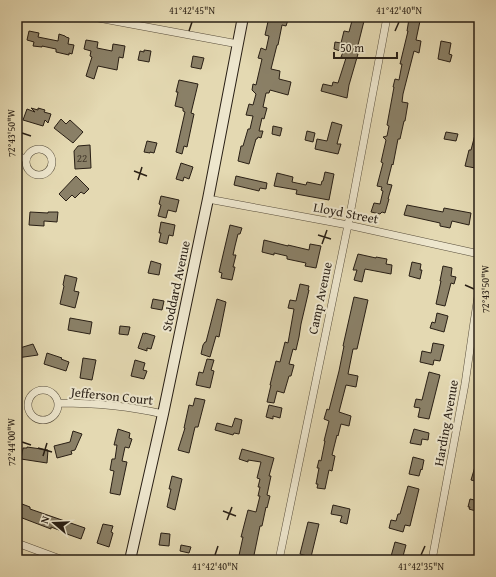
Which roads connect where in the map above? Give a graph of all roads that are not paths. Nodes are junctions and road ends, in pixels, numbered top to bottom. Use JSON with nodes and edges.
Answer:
{"nodes":[{"id":1,"x":94,"y":17,"type":"edge"},
{"id":2,"x":243,"y":17,"type":"edge"},
{"id":3,"x":388,"y":17,"type":"edge"},
{"id":4,"x":109,"y":18,"type":"edge"},
{"id":5,"x":238,"y":44,"type":"junction"},
{"id":6,"x":17,"y":156,"type":"edge"},
{"id":7,"x":26,"y":158,"type":"dead end"},
{"id":8,"x":208,"y":199,"type":"junction"},
{"id":9,"x":348,"y":225,"type":"junction"},
{"id":10,"x":479,"y":254,"type":"edge"},
{"id":11,"x":479,"y":290,"type":"edge"},
{"id":12,"x":59,"y":404,"type":"junction"},
{"id":13,"x":163,"y":414,"type":"junction"},
{"id":14,"x":17,"y":543,"type":"edge"},
{"id":15,"x":63,"y":560,"type":"edge"},
{"id":16,"x":130,"y":560,"type":"edge"},
{"id":17,"x":279,"y":560,"type":"edge"},
{"id":18,"x":432,"y":560,"type":"edge"}],
"edges":[{"from":1,"to":4,"type":"street"},
{"from":2,"to":5,"type":"street","name":"Stoddard Avenue"},
{"from":3,"to":9,"type":"street","name":"Camp Avenue"},
{"from":4,"to":5,"type":"street"},
{"from":5,"to":8,"type":"street","name":"Stoddard Avenue"},
{"from":6,"to":7,"type":"street"},
{"from":8,"to":9,"type":"street","name":"Lloyd Street"},
{"from":8,"to":13,"type":"street","name":"Stoddard Avenue"},
{"from":9,"to":10,"type":"street","name":"Lloyd Street"},
{"from":9,"to":17,"type":"street","name":"Camp Avenue"},
{"from":11,"to":18,"type":"street","name":"Harding Avenue"},
{"from":12,"to":12,"type":"street","name":"Jefferson Court"},
{"from":12,"to":13,"type":"street","name":"Jefferson Court"},
{"from":13,"to":16,"type":"street","name":"Stoddard Avenue"},
{"from":14,"to":15,"type":"street"}]}
